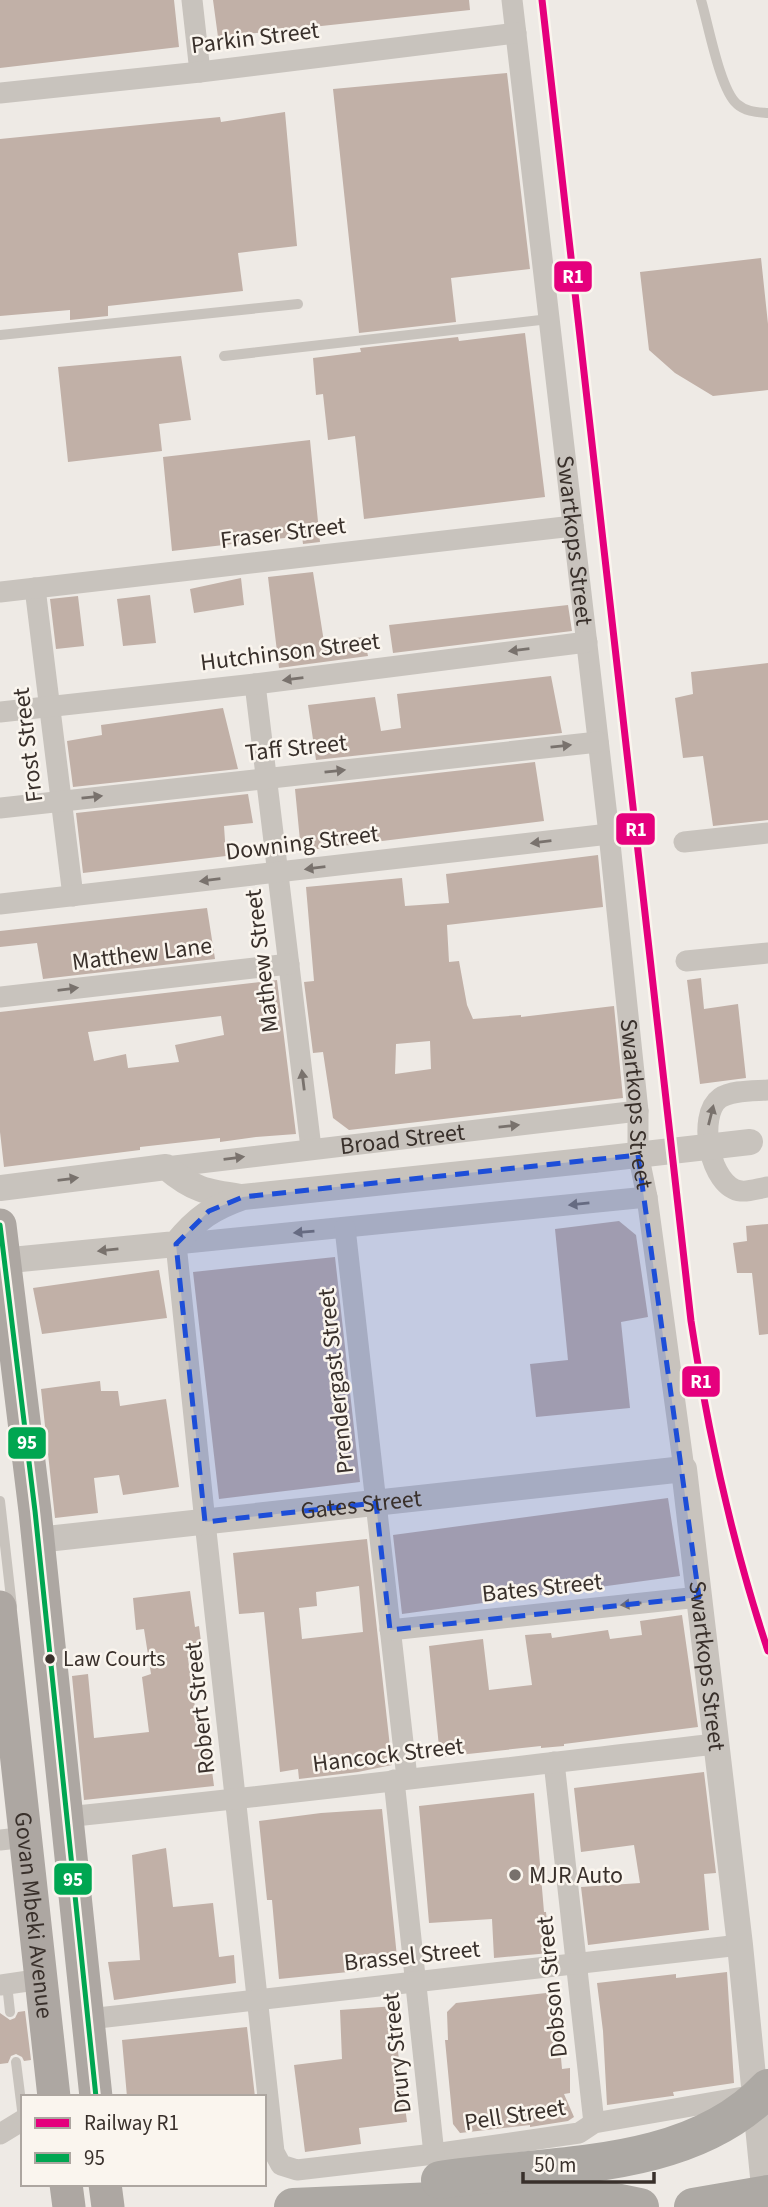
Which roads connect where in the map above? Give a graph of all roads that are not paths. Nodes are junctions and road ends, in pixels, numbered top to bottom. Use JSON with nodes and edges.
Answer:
{"nodes":[{"id":1,"x":192,"y":0,"type":"edge"},
{"id":2,"x":512,"y":0,"type":"edge"},
{"id":3,"x":701,"y":0,"type":"edge"},
{"id":4,"x":516,"y":33,"type":"junction"},
{"id":5,"x":201,"y":72,"type":"junction"},
{"id":6,"x":0,"y":93,"type":"edge"},
{"id":7,"x":768,"y":113,"type":"edge"},
{"id":8,"x":298,"y":304,"type":"dead end"},
{"id":9,"x":549,"y":319,"type":"junction"},
{"id":10,"x":0,"y":335,"type":"edge"},
{"id":11,"x":224,"y":356,"type":"dead end"},
{"id":12,"x":573,"y":526,"type":"junction"},
{"id":13,"x":35,"y":588,"type":"junction"},
{"id":14,"x":0,"y":592,"type":"edge"},
{"id":15,"x":587,"y":642,"type":"junction"},
{"id":16,"x":256,"y":684,"type":"junction"},
{"id":17,"x":51,"y":706,"type":"junction"},
{"id":18,"x":0,"y":712,"type":"edge"},
{"id":19,"x":598,"y":742,"type":"junction"},
{"id":20,"x":267,"y":778,"type":"junction"},
{"id":21,"x":61,"y":801,"type":"junction"},
{"id":22,"x":0,"y":808,"type":"edge"},
{"id":23,"x":609,"y":834,"type":"junction"},
{"id":24,"x":768,"y":834,"type":"edge"},
{"id":25,"x":684,"y":842,"type":"dead end"},
{"id":26,"x":278,"y":872,"type":"junction"},
{"id":27,"x":73,"y":896,"type":"junction"},
{"id":28,"x":0,"y":904,"type":"edge"},
{"id":29,"x":768,"y":953,"type":"edge"},
{"id":30,"x":686,"y":961,"type":"dead end"},
{"id":31,"x":289,"y":964,"type":"junction"},
{"id":32,"x":0,"y":997,"type":"edge"},
{"id":33,"x":768,"y":1090,"type":"edge"},
{"id":34,"x":638,"y":1111,"type":"junction"},
{"id":35,"x":759,"y":1141,"type":"edge"},
{"id":36,"x":311,"y":1148,"type":"junction"},
{"id":37,"x":166,"y":1167,"type":"junction"},
{"id":38,"x":768,"y":1187,"type":"edge"},
{"id":39,"x":0,"y":1188,"type":"edge"},
{"id":40,"x":243,"y":1197,"type":"junction"},
{"id":41,"x":647,"y":1197,"type":"junction"},
{"id":42,"x":0,"y":1225,"type":"edge"},
{"id":43,"x":345,"y":1228,"type":"junction"},
{"id":44,"x":176,"y":1244,"type":"junction"},
{"id":45,"x":2,"y":1261,"type":"edge"},
{"id":46,"x":684,"y":1469,"type":"junction"},
{"id":47,"x":0,"y":1501,"type":"edge"},
{"id":48,"x":376,"y":1503,"type":"junction"},
{"id":49,"x":205,"y":1522,"type":"junction"},
{"id":50,"x":37,"y":1541,"type":"junction"},
{"id":51,"x":699,"y":1597,"type":"junction"},
{"id":52,"x":7,"y":1613,"type":"edge"},
{"id":53,"x":390,"y":1630,"type":"junction"},
{"id":54,"x":4,"y":1691,"type":"edge"},
{"id":55,"x":716,"y":1744,"type":"junction"},
{"id":56,"x":554,"y":1762,"type":"junction"},
{"id":57,"x":400,"y":1779,"type":"junction"},
{"id":58,"x":236,"y":1800,"type":"junction"},
{"id":59,"x":66,"y":1817,"type":"junction"},
{"id":60,"x":13,"y":1838,"type":"edge"},
{"id":61,"x":740,"y":1945,"type":"junction"},
{"id":62,"x":576,"y":1963,"type":"junction"},
{"id":63,"x":42,"y":1979,"type":"junction"},
{"id":64,"x":415,"y":1982,"type":"junction"},
{"id":65,"x":3,"y":1984,"type":"edge"},
{"id":66,"x":259,"y":1999,"type":"junction"},
{"id":67,"x":10,"y":2012,"type":"dead end"},
{"id":68,"x":89,"y":2019,"type":"junction"},
{"id":69,"x":16,"y":2062,"type":"dead end"},
{"id":70,"x":762,"y":2091,"type":"edge"},
{"id":71,"x":54,"y":2095,"type":"edge"},
{"id":72,"x":96,"y":2095,"type":"edge"},
{"id":73,"x":21,"y":2103,"type":"edge"},
{"id":74,"x":21,"y":2120,"type":"edge"},
{"id":75,"x":594,"y":2123,"type":"junction"},
{"id":76,"x":764,"y":2131,"type":"edge"},
{"id":77,"x":0,"y":2134,"type":"edge"},
{"id":78,"x":281,"y":2165,"type":"joint"},
{"id":79,"x":439,"y":2178,"type":"junction"},
{"id":80,"x":66,"y":2186,"type":"edge"},
{"id":81,"x":105,"y":2186,"type":"edge"},
{"id":82,"x":768,"y":2194,"type":"edge"},
{"id":83,"x":300,"y":2206,"type":"edge"},
{"id":84,"x":69,"y":2207,"type":"edge"},
{"id":85,"x":108,"y":2207,"type":"edge"},
{"id":86,"x":640,"y":2207,"type":"edge"},
{"id":87,"x":693,"y":2207,"type":"edge"},
{"id":88,"x":766,"y":2207,"type":"edge"}],
"edges":[{"from":1,"to":5,"type":"street"},
{"from":2,"to":4,"type":"street","name":"Swartkops Street"},
{"from":3,"to":7,"type":"lane"},
{"from":4,"to":5,"type":"street","name":"Parkin Street"},
{"from":4,"to":9,"type":"street","name":"Swartkops Street"},
{"from":5,"to":6,"type":"street","name":"Parkin Street"},
{"from":8,"to":10,"type":"lane"},
{"from":9,"to":11,"type":"lane"},
{"from":9,"to":12,"type":"street","name":"Swartkops Street"},
{"from":12,"to":13,"type":"street","name":"Fraser Street"},
{"from":12,"to":15,"type":"street","name":"Swartkops Street"},
{"from":13,"to":14,"type":"street","name":"Fraser Street"},
{"from":13,"to":17,"type":"street","name":"Frost Street"},
{"from":15,"to":16,"type":"street","name":"Hutchinson Street","one_way":true},
{"from":15,"to":19,"type":"street","name":"Swartkops Street"},
{"from":16,"to":17,"type":"street","name":"Hutchinson Street"},
{"from":16,"to":20,"type":"street","name":"Mathew Street"},
{"from":17,"to":18,"type":"street","name":"Hutchinson Street"},
{"from":17,"to":21,"type":"street","name":"Frost Street"},
{"from":20,"to":19,"type":"street","name":"Taff Street","one_way":true},
{"from":19,"to":23,"type":"street","name":"Swartkops Street"},
{"from":21,"to":20,"type":"street","name":"Taff Street","one_way":true},
{"from":20,"to":26,"type":"street","name":"Mathew Street"},
{"from":21,"to":22,"type":"street","name":"Taff Street"},
{"from":21,"to":27,"type":"street","name":"Frost Street"},
{"from":23,"to":26,"type":"street","name":"Downing Street","one_way":true},
{"from":23,"to":34,"type":"street","name":"Swartkops Street"},
{"from":24,"to":25,"type":"street"},
{"from":26,"to":27,"type":"street","name":"Downing Street","one_way":true},
{"from":26,"to":31,"type":"street","name":"Mathew Street"},
{"from":27,"to":28,"type":"street","name":"Downing Street"},
{"from":29,"to":30,"type":"street"},
{"from":32,"to":31,"type":"street","name":"Matthew Lane","one_way":true},
{"from":36,"to":31,"type":"street","name":"Mathew Street","one_way":true},
{"from":38,"to":33,"type":"street","one_way":true},
{"from":36,"to":34,"type":"street","name":"Broad Street","one_way":true},
{"from":34,"to":41,"type":"street","name":"Swartkops Street"},
{"from":35,"to":40,"type":"street","name":"Broad Street","bridge":true},
{"from":37,"to":36,"type":"street","name":"Broad Street","one_way":true},
{"from":39,"to":37,"type":"street","name":"Broad Street","one_way":true},
{"from":37,"to":40,"type":"street","name":"Broad Street"},
{"from":40,"to":44,"type":"street","name":"Broad Street"},
{"from":41,"to":43,"type":"street","one_way":true},
{"from":41,"to":46,"type":"street","name":"Swartkops Street"},
{"from":42,"to":45,"type":"main road","name":"Govan Mbeki Avenue"},
{"from":43,"to":44,"type":"street","one_way":true},
{"from":43,"to":48,"type":"street","name":"Prendergast Street"},
{"from":44,"to":45,"type":"street","one_way":true},
{"from":44,"to":49,"type":"street","name":"Robert Street"},
{"from":45,"to":50,"type":"main road","name":"Govan Mbeki Avenue"},
{"from":46,"to":48,"type":"street","name":"Gates Street"},
{"from":46,"to":51,"type":"street","name":"Swartkops Street"},
{"from":47,"to":52,"type":"lane"},
{"from":48,"to":49,"type":"street","name":"Gates Street"},
{"from":48,"to":53,"type":"street","name":"Prendergast Street"},
{"from":49,"to":50,"type":"street","name":"Gates Street"},
{"from":49,"to":58,"type":"street","name":"Robert Street"},
{"from":50,"to":59,"type":"main road","name":"Govan Mbeki Avenue"},
{"from":51,"to":53,"type":"street","name":"Bates Street","one_way":true},
{"from":51,"to":55,"type":"street","name":"Swartkops Street"},
{"from":52,"to":54,"type":"main road","name":"Govan Mbeki Avenue"},
{"from":53,"to":57,"type":"street","name":"Prendergast Street"},
{"from":54,"to":60,"type":"main road","name":"Govan Mbeki Avenue"},
{"from":55,"to":56,"type":"street","name":"Hancock Street"},
{"from":55,"to":61,"type":"street","name":"Swartkops Street"},
{"from":56,"to":57,"type":"street","name":"Hancock Street"},
{"from":56,"to":62,"type":"street","name":"Dobson Street"},
{"from":57,"to":58,"type":"street","name":"Hancock Street"},
{"from":57,"to":64,"type":"street","name":"Drury Street"},
{"from":58,"to":59,"type":"street","name":"Hancock Street"},
{"from":58,"to":66,"type":"street","name":"Robert Street"},
{"from":59,"to":68,"type":"main road","name":"Govan Mbeki Avenue"},
{"from":60,"to":63,"type":"main road","name":"Govan Mbeki Avenue"},
{"from":61,"to":62,"type":"street","name":"Brassel Street"},
{"from":61,"to":70,"type":"street","name":"Swartkops Street"},
{"from":62,"to":64,"type":"street","name":"Brassel Street"},
{"from":62,"to":75,"type":"street","name":"Dobson Street"},
{"from":63,"to":65,"type":"street"},
{"from":63,"to":71,"type":"main road","name":"Govan Mbeki Avenue"},
{"from":64,"to":66,"type":"street","name":"Brassel Street"},
{"from":64,"to":79,"type":"street","name":"Drury Street"},
{"from":65,"to":67,"type":"lane"},
{"from":66,"to":68,"type":"street","name":"Brassel Street"},
{"from":66,"to":78,"type":"street","name":"Robert Street"},
{"from":68,"to":72,"type":"main road","name":"Govan Mbeki Avenue"},
{"from":69,"to":73,"type":"lane"},
{"from":70,"to":75,"type":"street","name":"Pell Street"},
{"from":70,"to":76,"type":"street","name":"Swartkops Street"},
{"from":70,"to":79,"type":"highway","bridge":true},
{"from":74,"to":77,"type":"street"},
{"from":75,"to":79,"type":"street","name":"Pell Street"},
{"from":76,"to":88,"type":"street","name":"Swartkops Street"},
{"from":78,"to":79,"type":"street","name":"Pell Street"},
{"from":79,"to":83,"type":"highway"},
{"from":79,"to":86,"type":"highway"},
{"from":80,"to":84,"type":"main road"},
{"from":81,"to":85,"type":"main road"},
{"from":82,"to":87,"type":"highway","bridge":true}]}
